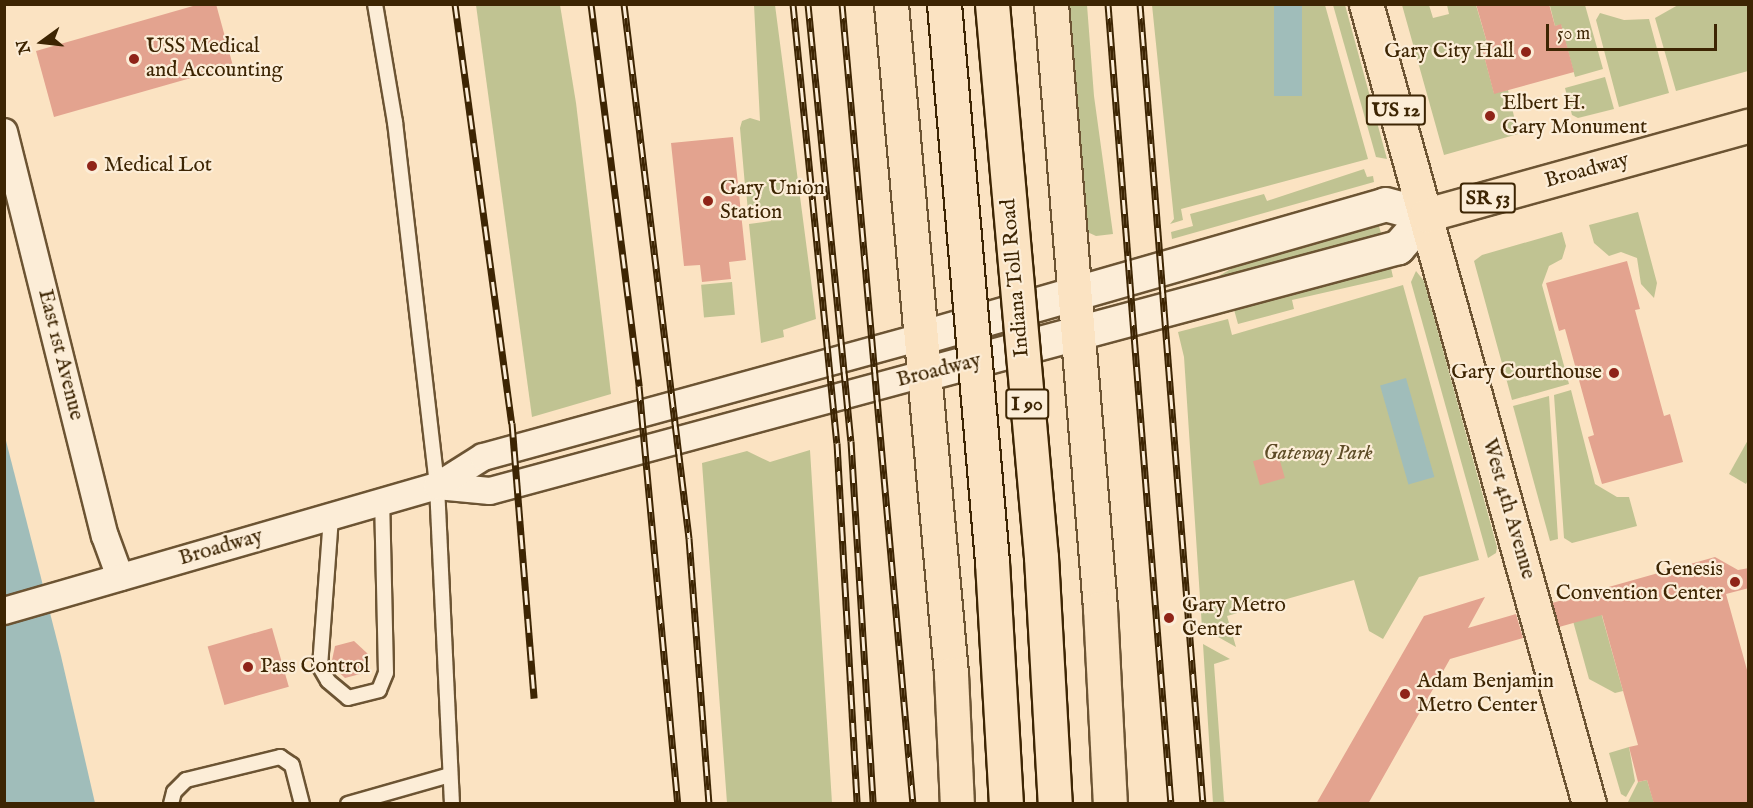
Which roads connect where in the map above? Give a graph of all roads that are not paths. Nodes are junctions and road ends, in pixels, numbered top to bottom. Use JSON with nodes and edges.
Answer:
{"nodes":[{"id":1,"x":375,"y":4,"type":"edge"},
{"id":2,"x":891,"y":4,"type":"edge"},
{"id":3,"x":944,"y":4,"type":"edge"},
{"id":4,"x":992,"y":4,"type":"edge"},
{"id":5,"x":1051,"y":4,"type":"edge"},
{"id":6,"x":1366,"y":4,"type":"edge"},
{"id":7,"x":1749,"y":126,"type":"edge"},
{"id":8,"x":4,"y":132,"type":"edge"},
{"id":9,"x":1426,"y":215,"type":"junction"},
{"id":10,"x":1075,"y":296,"type":"junction"},
{"id":11,"x":1078,"y":335,"type":"junction"},
{"id":12,"x":919,"y":338,"type":"junction"},
{"id":13,"x":921,"y":375,"type":"junction"},
{"id":14,"x":437,"y":486,"type":"junction"},
{"id":15,"x":382,"y":502,"type":"junction"},
{"id":16,"x":332,"y":517,"type":"junction"},
{"id":17,"x":120,"y":577,"type":"junction"},
{"id":18,"x":4,"y":611,"type":"edge"},
{"id":19,"x":450,"y":775,"type":"junction"},
{"id":20,"x":171,"y":804,"type":"edge"},
{"id":21,"x":302,"y":804,"type":"edge"},
{"id":22,"x":348,"y":804,"type":"edge"},
{"id":23,"x":452,"y":804,"type":"edge"},
{"id":24,"x":957,"y":804,"type":"edge"},
{"id":25,"x":1006,"y":804,"type":"edge"},
{"id":26,"x":1055,"y":804,"type":"edge"},
{"id":27,"x":1110,"y":804,"type":"edge"},
{"id":28,"x":1589,"y":804,"type":"edge"}],
"edges":[{"from":1,"to":14,"type":"lane"},
{"from":2,"to":12,"type":"main road"},
{"from":3,"to":25,"type":"main road","number":"I 90","bridge":true},
{"from":4,"to":26,"type":"main road","name":"Indiana Toll Road","number":"I 90","bridge":true},
{"from":5,"to":10,"type":"main road"},
{"from":6,"to":9,"type":"main road","number":"US 12"},
{"from":7,"to":9,"type":"main road","name":"Broadway","number":"SR 53"},
{"from":8,"to":17,"type":"street","name":"East 1st Avenue"},
{"from":9,"to":10,"type":"main road","name":"Broadway"},
{"from":9,"to":11,"type":"main road","name":"Broadway"},
{"from":9,"to":28,"type":"main road","name":"West 4th Avenue","number":"US 12"},
{"from":10,"to":11,"type":"main road"},
{"from":10,"to":12,"type":"main road","name":"Broadway"},
{"from":11,"to":13,"type":"main road","name":"Broadway"},
{"from":11,"to":27,"type":"main road"},
{"from":12,"to":13,"type":"main road"},
{"from":12,"to":14,"type":"street","name":"Broadway"},
{"from":13,"to":14,"type":"street","name":"Broadway"},
{"from":13,"to":24,"type":"main road"},
{"from":14,"to":15,"type":"street","name":"Broadway"},
{"from":14,"to":19,"type":"lane"},
{"from":15,"to":16,"type":"street","name":"Broadway"},
{"from":15,"to":16,"type":"lane"},
{"from":16,"to":17,"type":"street","name":"Broadway"},
{"from":17,"to":18,"type":"street","name":"Broadway"},
{"from":19,"to":22,"type":"lane"},
{"from":19,"to":23,"type":"lane"},
{"from":20,"to":21,"type":"lane"}]}
